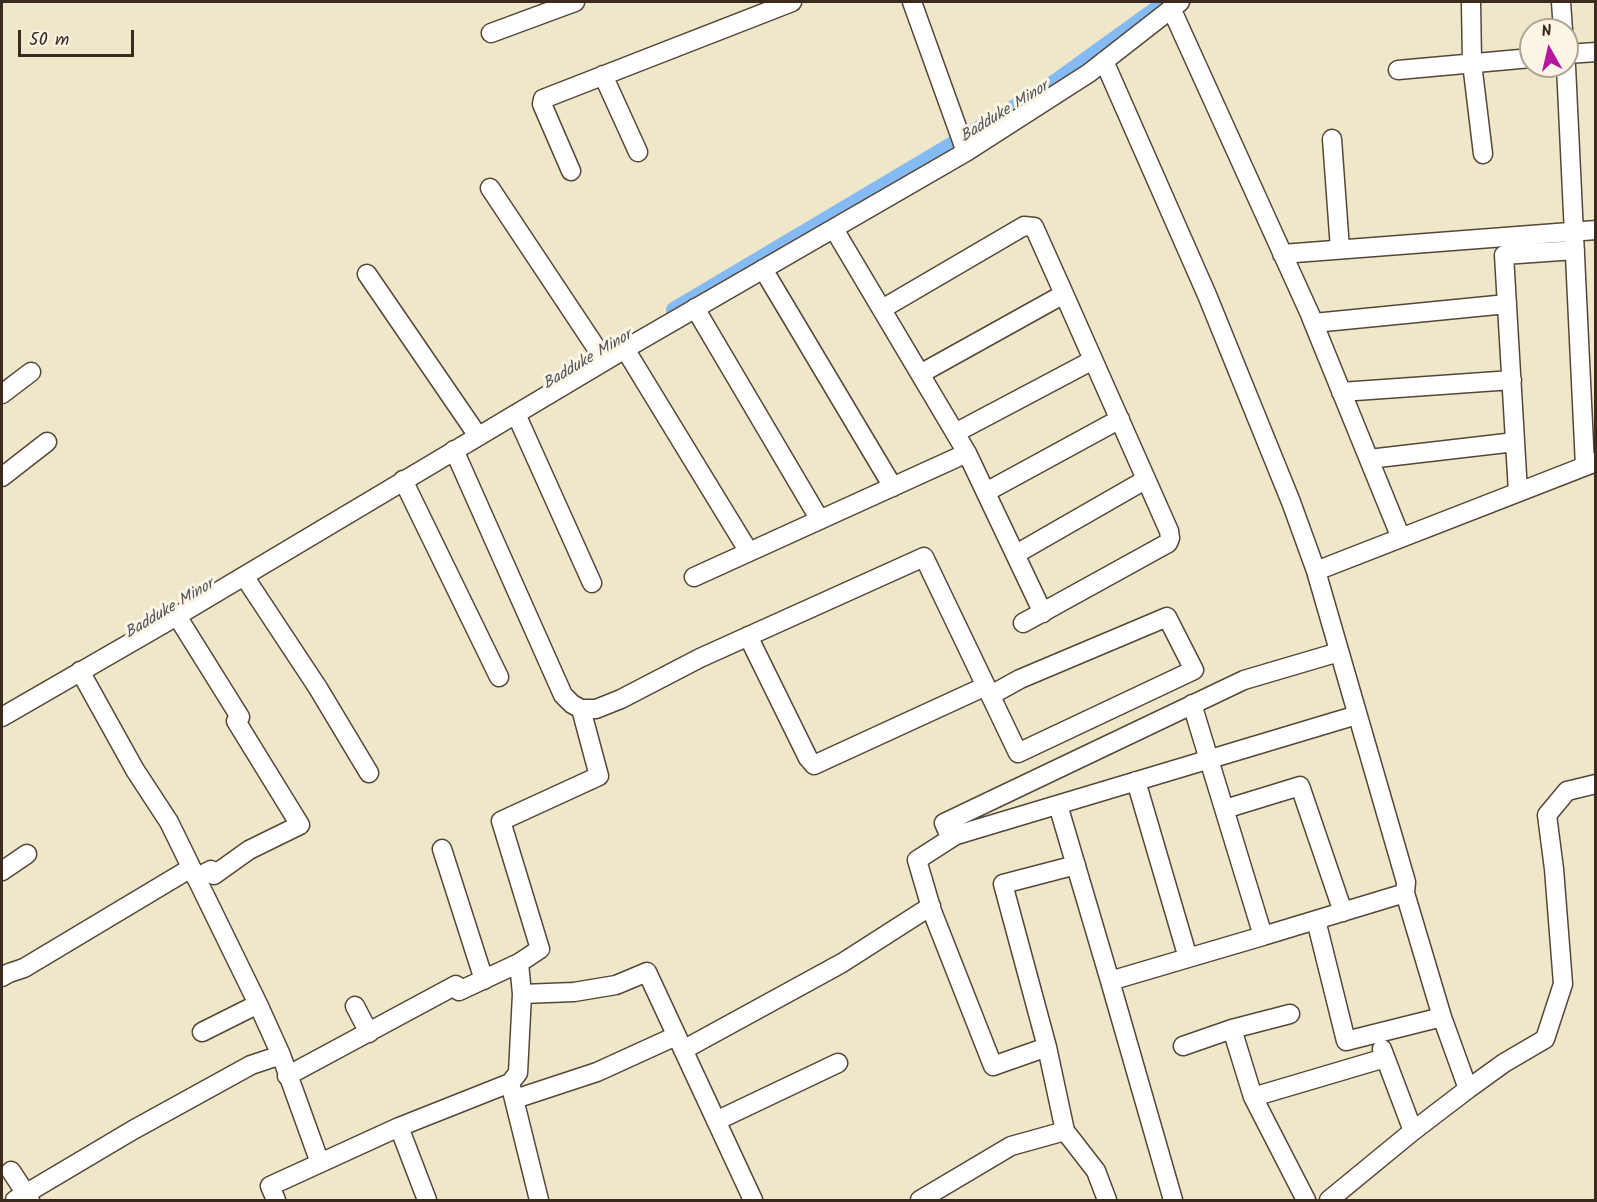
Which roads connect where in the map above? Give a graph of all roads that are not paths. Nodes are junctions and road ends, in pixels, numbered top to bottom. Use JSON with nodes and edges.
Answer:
{"nodes":[{"id":1,"x":792,"y":2,"type":"edge"},
{"id":2,"x":912,"y":2,"type":"edge"},
{"id":3,"x":1471,"y":2,"type":"edge"},
{"id":4,"x":1561,"y":2,"type":"edge"},
{"id":5,"x":568,"y":3,"type":"edge"},
{"id":6,"x":1176,"y":5,"type":"edge"},
{"id":7,"x":1562,"y":18,"type":"edge"},
{"id":8,"x":491,"y":33,"type":"dead end"},
{"id":9,"x":1596,"y":52,"type":"edge"},
{"id":10,"x":1579,"y":53,"type":"edge"},
{"id":11,"x":1519,"y":59,"type":"edge"},
{"id":12,"x":1104,"y":61,"type":"junction"},
{"id":13,"x":1472,"y":63,"type":"junction"},
{"id":14,"x":1398,"y":70,"type":"dead end"},
{"id":15,"x":603,"y":75,"type":"junction"},
{"id":16,"x":1567,"y":78,"type":"edge"},
{"id":17,"x":1332,"y":139,"type":"dead end"},
{"id":18,"x":965,"y":151,"type":"junction"},
{"id":19,"x":638,"y":152,"type":"dead end"},
{"id":20,"x":1483,"y":154,"type":"dead end"},
{"id":21,"x":571,"y":171,"type":"dead end"},
{"id":22,"x":490,"y":188,"type":"dead end"},
{"id":23,"x":834,"y":229,"type":"junction"},
{"id":24,"x":1596,"y":230,"type":"edge"},
{"id":25,"x":1574,"y":241,"type":"junction"},
{"id":26,"x":1340,"y":249,"type":"junction"},
{"id":27,"x":1282,"y":254,"type":"junction"},
{"id":28,"x":763,"y":270,"type":"junction"},
{"id":29,"x":367,"y":274,"type":"dead end"},
{"id":30,"x":1064,"y":294,"type":"junction"},
{"id":31,"x":1507,"y":304,"type":"junction"},
{"id":32,"x":695,"y":308,"type":"junction"},
{"id":33,"x":882,"y":309,"type":"junction"},
{"id":34,"x":1311,"y":317,"type":"junction"},
{"id":35,"x":625,"y":349,"type":"junction"},
{"id":36,"x":601,"y":354,"type":"junction"},
{"id":37,"x":1093,"y":360,"type":"junction"},
{"id":38,"x":31,"y":372,"type":"dead end"},
{"id":39,"x":920,"y":374,"type":"junction"},
{"id":40,"x":1512,"y":380,"type":"junction"},
{"id":41,"x":1341,"y":392,"type":"junction"},
{"id":42,"x":2,"y":394,"type":"edge"},
{"id":43,"x":516,"y":414,"type":"junction"},
{"id":44,"x":1120,"y":419,"type":"junction"},
{"id":45,"x":955,"y":433,"type":"junction"},
{"id":46,"x":478,"y":436,"type":"junction"},
{"id":47,"x":47,"y":442,"type":"dead end"},
{"id":48,"x":1515,"y":442,"type":"junction"},
{"id":49,"x":454,"y":450,"type":"junction"},
{"id":50,"x":967,"y":453,"type":"junction"},
{"id":51,"x":1369,"y":459,"type":"junction"},
{"id":52,"x":1590,"y":464,"type":"edge"},
{"id":53,"x":2,"y":477,"type":"edge"},
{"id":54,"x":403,"y":480,"type":"junction"},
{"id":55,"x":1145,"y":480,"type":"junction"},
{"id":56,"x":893,"y":488,"type":"junction"},
{"id":57,"x":986,"y":492,"type":"junction"},
{"id":58,"x":1518,"y":492,"type":"junction"},
{"id":59,"x":820,"y":520,"type":"junction"},
{"id":60,"x":1401,"y":538,"type":"junction"},
{"id":61,"x":749,"y":552,"type":"junction"},
{"id":62,"x":1016,"y":554,"type":"junction"},
{"id":63,"x":1316,"y":571,"type":"junction"},
{"id":64,"x":244,"y":576,"type":"junction"},
{"id":65,"x":693,"y":577,"type":"dead end"},
{"id":66,"x":592,"y":583,"type":"dead end"},
{"id":67,"x":1043,"y":613,"type":"junction"},
{"id":68,"x":177,"y":616,"type":"junction"},
{"id":69,"x":1023,"y":623,"type":"dead end"},
{"id":70,"x":748,"y":636,"type":"junction"},
{"id":71,"x":1339,"y":652,"type":"junction"},
{"id":72,"x":80,"y":671,"type":"junction"},
{"id":73,"x":499,"y":677,"type":"dead end"},
{"id":74,"x":989,"y":691,"type":"junction"},
{"id":75,"x":1192,"y":704,"type":"junction"},
{"id":76,"x":581,"y":709,"type":"junction"},
{"id":77,"x":1357,"y":715,"type":"junction"},
{"id":78,"x":2,"y":716,"type":"edge"},
{"id":79,"x":1209,"y":759,"type":"junction"},
{"id":80,"x":369,"y":773,"type":"dead end"},
{"id":81,"x":1136,"y":781,"type":"junction"},
{"id":82,"x":1596,"y":784,"type":"edge"},
{"id":83,"x":1058,"y":805,"type":"junction"},
{"id":84,"x":1225,"y":809,"type":"junction"},
{"id":85,"x":956,"y":835,"type":"junction"},
{"id":86,"x":442,"y":849,"type":"dead end"},
{"id":87,"x":27,"y":854,"type":"dead end"},
{"id":88,"x":1076,"y":865,"type":"junction"},
{"id":89,"x":2,"y":871,"type":"edge"},
{"id":90,"x":194,"y":873,"type":"junction"},
{"id":91,"x":1405,"y":893,"type":"junction"},
{"id":92,"x":931,"y":906,"type":"junction"},
{"id":93,"x":1343,"y":912,"type":"junction"},
{"id":94,"x":1316,"y":920,"type":"junction"},
{"id":95,"x":1263,"y":936,"type":"junction"},
{"id":96,"x":1188,"y":958,"type":"junction"},
{"id":97,"x":519,"y":963,"type":"junction"},
{"id":98,"x":2,"y":978,"type":"edge"},
{"id":99,"x":484,"y":980,"type":"junction"},
{"id":100,"x":1110,"y":981,"type":"junction"},
{"id":101,"x":522,"y":994,"type":"junction"},
{"id":102,"x":258,"y":1004,"type":"junction"},
{"id":103,"x":355,"y":1006,"type":"dead end"},
{"id":104,"x":1290,"y":1014,"type":"dead end"},
{"id":105,"x":1442,"y":1017,"type":"junction"},
{"id":106,"x":1232,"y":1029,"type":"junction"},
{"id":107,"x":202,"y":1032,"type":"dead end"},
{"id":108,"x":369,"y":1033,"type":"junction"},
{"id":109,"x":1376,"y":1034,"type":"junction"},
{"id":110,"x":680,"y":1043,"type":"junction"},
{"id":111,"x":1183,"y":1046,"type":"dead end"},
{"id":112,"x":1047,"y":1047,"type":"junction"},
{"id":113,"x":281,"y":1054,"type":"junction"},
{"id":114,"x":1385,"y":1058,"type":"junction"},
{"id":115,"x":838,"y":1063,"type":"dead end"},
{"id":116,"x":287,"y":1077,"type":"junction"},
{"id":117,"x":1468,"y":1089,"type":"junction"},
{"id":118,"x":513,"y":1091,"type":"junction"},
{"id":119,"x":1253,"y":1097,"type":"junction"},
{"id":120,"x":716,"y":1121,"type":"junction"},
{"id":121,"x":399,"y":1127,"type":"junction"},
{"id":122,"x":1065,"y":1131,"type":"junction"},
{"id":123,"x":1413,"y":1131,"type":"junction"},
{"id":124,"x":320,"y":1163,"type":"junction"},
{"id":125,"x":11,"y":1171,"type":"dead end"},
{"id":126,"x":24,"y":1198,"type":"edge"},
{"id":127,"x":276,"y":1200,"type":"edge"},
{"id":128,"x":427,"y":1200,"type":"edge"},
{"id":129,"x":539,"y":1200,"type":"edge"},
{"id":130,"x":753,"y":1200,"type":"edge"},
{"id":131,"x":920,"y":1200,"type":"edge"},
{"id":132,"x":1107,"y":1200,"type":"edge"},
{"id":133,"x":1173,"y":1200,"type":"edge"},
{"id":134,"x":1306,"y":1200,"type":"edge"},
{"id":135,"x":1329,"y":1200,"type":"edge"}],
"edges":[{"from":1,"to":15,"type":"street"},
{"from":2,"to":18,"type":"street"},
{"from":3,"to":13,"type":"street"},
{"from":4,"to":7,"type":"street"},
{"from":5,"to":8,"type":"street"},
{"from":6,"to":12,"type":"street"},
{"from":6,"to":27,"type":"street"},
{"from":9,"to":10,"type":"street"},
{"from":11,"to":13,"type":"street"},
{"from":12,"to":18,"type":"street"},
{"from":12,"to":63,"type":"street"},
{"from":13,"to":14,"type":"street"},
{"from":13,"to":20,"type":"street"},
{"from":15,"to":19,"type":"street"},
{"from":15,"to":21,"type":"street"},
{"from":16,"to":25,"type":"street"},
{"from":17,"to":26,"type":"street"},
{"from":18,"to":23,"type":"street"},
{"from":22,"to":36,"type":"street"},
{"from":23,"to":28,"type":"street"},
{"from":23,"to":33,"type":"street"},
{"from":24,"to":25,"type":"street"},
{"from":25,"to":26,"type":"street"},
{"from":25,"to":31,"type":"street"},
{"from":25,"to":52,"type":"street"},
{"from":26,"to":27,"type":"street"},
{"from":27,"to":34,"type":"street"},
{"from":28,"to":32,"type":"street"},
{"from":28,"to":56,"type":"street"},
{"from":29,"to":46,"type":"street"},
{"from":30,"to":33,"type":"street"},
{"from":30,"to":37,"type":"street"},
{"from":30,"to":39,"type":"street"},
{"from":31,"to":34,"type":"street"},
{"from":31,"to":40,"type":"street"},
{"from":32,"to":35,"type":"street"},
{"from":32,"to":59,"type":"street"},
{"from":33,"to":39,"type":"street"},
{"from":34,"to":41,"type":"street"},
{"from":35,"to":36,"type":"street"},
{"from":35,"to":61,"type":"street"},
{"from":36,"to":43,"type":"street"},
{"from":37,"to":44,"type":"street"},
{"from":37,"to":45,"type":"street"},
{"from":38,"to":42,"type":"street"},
{"from":39,"to":45,"type":"street"},
{"from":40,"to":41,"type":"street"},
{"from":40,"to":48,"type":"street"},
{"from":41,"to":51,"type":"street"},
{"from":43,"to":46,"type":"street"},
{"from":43,"to":66,"type":"street"},
{"from":44,"to":55,"type":"street"},
{"from":44,"to":57,"type":"street"},
{"from":45,"to":50,"type":"street"},
{"from":46,"to":49,"type":"street"},
{"from":47,"to":53,"type":"street"},
{"from":48,"to":51,"type":"street"},
{"from":48,"to":58,"type":"street"},
{"from":49,"to":54,"type":"street"},
{"from":49,"to":76,"type":"street"},
{"from":50,"to":56,"type":"street"},
{"from":50,"to":57,"type":"street"},
{"from":51,"to":60,"type":"street"},
{"from":52,"to":58,"type":"street"},
{"from":54,"to":64,"type":"street"},
{"from":54,"to":73,"type":"street"},
{"from":55,"to":62,"type":"street"},
{"from":55,"to":67,"type":"street"},
{"from":56,"to":59,"type":"street"},
{"from":57,"to":62,"type":"street"},
{"from":58,"to":60,"type":"street"},
{"from":59,"to":61,"type":"street"},
{"from":60,"to":63,"type":"street"},
{"from":61,"to":65,"type":"street"},
{"from":62,"to":67,"type":"street"},
{"from":63,"to":71,"type":"street"},
{"from":64,"to":68,"type":"street"},
{"from":64,"to":80,"type":"street"},
{"from":67,"to":69,"type":"street"},
{"from":68,"to":72,"type":"street"},
{"from":68,"to":90,"type":"street"},
{"from":70,"to":74,"type":"street"},
{"from":70,"to":74,"type":"street"},
{"from":70,"to":76,"type":"street"},
{"from":71,"to":75,"type":"street"},
{"from":71,"to":77,"type":"street"},
{"from":72,"to":78,"type":"street"},
{"from":72,"to":90,"type":"street"},
{"from":74,"to":74,"type":"street"},
{"from":75,"to":79,"type":"street"},
{"from":75,"to":85,"type":"street"},
{"from":76,"to":97,"type":"street"},
{"from":77,"to":79,"type":"street"},
{"from":77,"to":91,"type":"street"},
{"from":79,"to":81,"type":"street"},
{"from":79,"to":84,"type":"street"},
{"from":81,"to":83,"type":"street"},
{"from":81,"to":96,"type":"street"},
{"from":82,"to":117,"type":"street"},
{"from":83,"to":85,"type":"street"},
{"from":83,"to":88,"type":"street"},
{"from":84,"to":93,"type":"street"},
{"from":84,"to":95,"type":"street"},
{"from":85,"to":92,"type":"street"},
{"from":86,"to":99,"type":"street"},
{"from":87,"to":89,"type":"street"},
{"from":88,"to":100,"type":"street"},
{"from":88,"to":112,"type":"street"},
{"from":90,"to":98,"type":"street"},
{"from":90,"to":102,"type":"street"},
{"from":91,"to":93,"type":"street"},
{"from":91,"to":105,"type":"street"},
{"from":92,"to":110,"type":"street"},
{"from":92,"to":112,"type":"street"},
{"from":93,"to":94,"type":"street"},
{"from":94,"to":95,"type":"street"},
{"from":94,"to":109,"type":"street"},
{"from":95,"to":96,"type":"street"},
{"from":96,"to":100,"type":"street"},
{"from":97,"to":99,"type":"street"},
{"from":97,"to":101,"type":"street"},
{"from":99,"to":108,"type":"street"},
{"from":100,"to":133,"type":"street"},
{"from":101,"to":110,"type":"street"},
{"from":101,"to":118,"type":"street"},
{"from":102,"to":107,"type":"street"},
{"from":102,"to":113,"type":"street"},
{"from":103,"to":108,"type":"street"},
{"from":104,"to":106,"type":"street"},
{"from":105,"to":109,"type":"street"},
{"from":105,"to":117,"type":"street"},
{"from":106,"to":111,"type":"street"},
{"from":106,"to":119,"type":"street"},
{"from":108,"to":116,"type":"street"},
{"from":109,"to":114,"type":"street"},
{"from":110,"to":118,"type":"street"},
{"from":110,"to":120,"type":"street"},
{"from":112,"to":122,"type":"street"},
{"from":113,"to":116,"type":"street"},
{"from":113,"to":126,"type":"street"},
{"from":114,"to":119,"type":"street"},
{"from":114,"to":123,"type":"street"},
{"from":115,"to":120,"type":"street"},
{"from":116,"to":124,"type":"street"},
{"from":117,"to":123,"type":"street"},
{"from":118,"to":121,"type":"street"},
{"from":118,"to":129,"type":"street"},
{"from":119,"to":134,"type":"street"},
{"from":120,"to":130,"type":"street"},
{"from":121,"to":124,"type":"street"},
{"from":121,"to":128,"type":"street"},
{"from":122,"to":131,"type":"street"},
{"from":122,"to":132,"type":"street"},
{"from":123,"to":135,"type":"street"},
{"from":124,"to":127,"type":"street"},
{"from":125,"to":126,"type":"street"}]}
